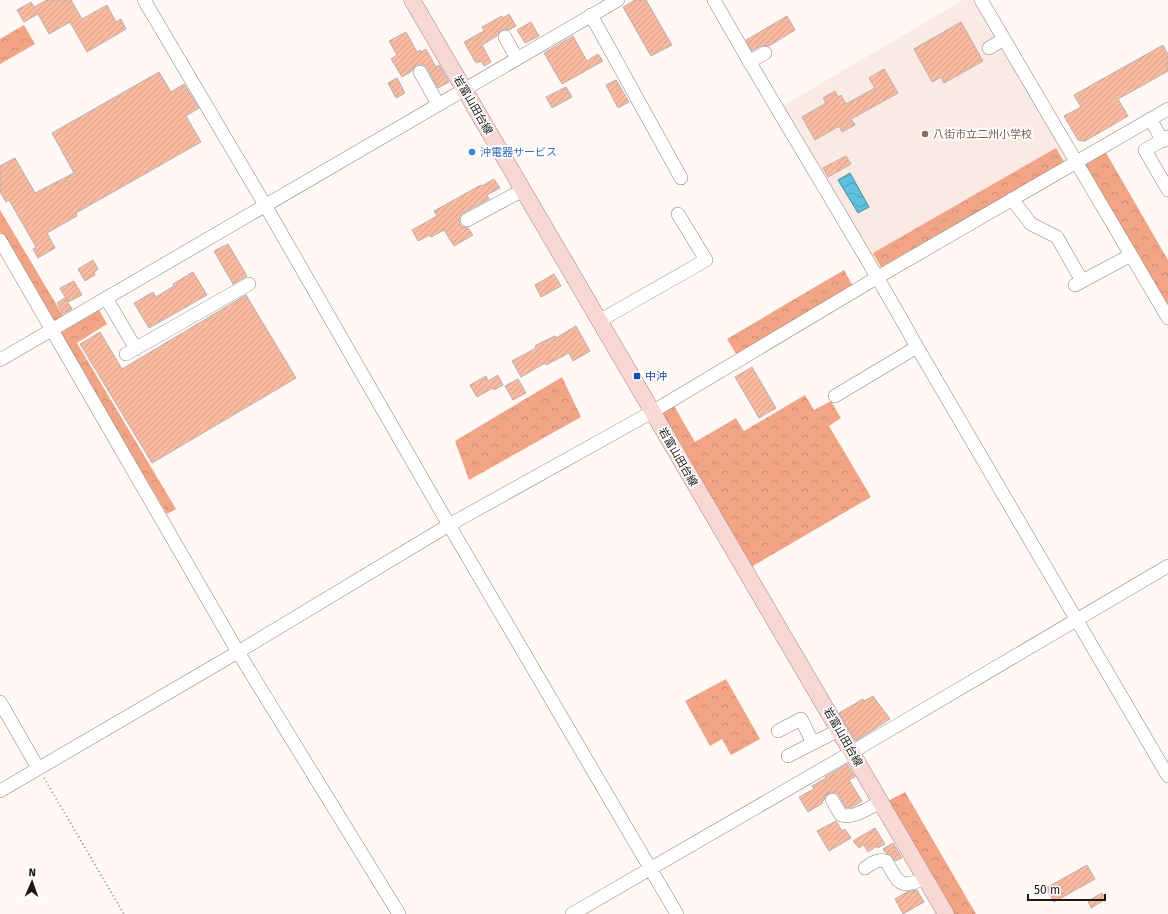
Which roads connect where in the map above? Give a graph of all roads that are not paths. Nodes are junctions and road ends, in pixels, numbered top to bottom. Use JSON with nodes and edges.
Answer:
{"nodes":[{"id":1,"x":144,"y":0,"type":"edge"},
{"id":2,"x":412,"y":0,"type":"edge"},
{"id":3,"x":618,"y":0,"type":"edge"},
{"id":4,"x":714,"y":0,"type":"edge"},
{"id":5,"x":981,"y":0,"type":"edge"},
{"id":6,"x":591,"y":15,"type":"junction"},
{"id":7,"x":504,"y":37,"type":"dead end"},
{"id":8,"x":1004,"y":39,"type":"junction"},
{"id":9,"x":989,"y":48,"type":"dead end"},
{"id":10,"x":765,"y":53,"type":"dead end"},
{"id":11,"x":517,"y":58,"type":"junction"},
{"id":12,"x":749,"y":62,"type":"junction"},
{"id":13,"x":420,"y":72,"type":"dead end"},
{"id":14,"x":464,"y":89,"type":"junction"},
{"id":15,"x":438,"y":104,"type":"junction"},
{"id":16,"x":1168,"y":109,"type":"edge"},
{"id":17,"x":1150,"y":119,"type":"junction"},
{"id":18,"x":1165,"y":139,"type":"edge"},
{"id":19,"x":1077,"y":162,"type":"junction"},
{"id":20,"x":681,"y":178,"type":"dead end"},
{"id":21,"x":523,"y":190,"type":"junction"},
{"id":22,"x":1168,"y":190,"type":"edge"},
{"id":23,"x":1012,"y":199,"type":"junction"},
{"id":24,"x":265,"y":205,"type":"junction"},
{"id":25,"x":678,"y":214,"type":"dead end"},
{"id":26,"x":467,"y":220,"type":"dead end"},
{"id":27,"x":0,"y":240,"type":"edge"},
{"id":28,"x":1132,"y":255,"type":"junction"},
{"id":29,"x":878,"y":277,"type":"junction"},
{"id":30,"x":249,"y":284,"type":"dead end"},
{"id":31,"x":106,"y":298,"type":"junction"},
{"id":32,"x":1168,"y":318,"type":"edge"},
{"id":33,"x":599,"y":321,"type":"junction"},
{"id":34,"x":52,"y":329,"type":"junction"},
{"id":35,"x":917,"y":347,"type":"junction"},
{"id":36,"x":0,"y":360,"type":"edge"},
{"id":37,"x":835,"y":396,"type":"dead end"},
{"id":38,"x":652,"y":412,"type":"junction"},
{"id":39,"x":449,"y":525,"type":"junction"},
{"id":40,"x":1168,"y":566,"type":"edge"},
{"id":41,"x":1077,"y":620,"type":"junction"},
{"id":42,"x":238,"y":652,"type":"junction"},
{"id":43,"x":0,"y":702,"type":"edge"},
{"id":44,"x":839,"y":730,"type":"junction"},
{"id":45,"x":778,"y":731,"type":"dead end"},
{"id":46,"x":813,"y":743,"type":"junction"},
{"id":47,"x":852,"y":752,"type":"junction"},
{"id":48,"x":788,"y":756,"type":"dead end"},
{"id":49,"x":38,"y":768,"type":"junction"},
{"id":50,"x":1168,"y":776,"type":"edge"},
{"id":51,"x":0,"y":791,"type":"edge"},
{"id":52,"x":832,"y":800,"type":"dead end"},
{"id":53,"x":881,"y":802,"type":"junction"},
{"id":54,"x":650,"y":868,"type":"junction"},
{"id":55,"x":865,"y":868,"type":"dead end"},
{"id":56,"x":925,"y":878,"type":"junction"},
{"id":57,"x":399,"y":914,"type":"edge"},
{"id":58,"x":572,"y":914,"type":"edge"},
{"id":59,"x":677,"y":914,"type":"edge"},
{"id":60,"x":946,"y":914,"type":"edge"}],
"edges":[{"from":1,"to":24,"type":"street"},
{"from":2,"to":14,"type":"main road","name":"岩富山田台線"},
{"from":3,"to":6,"type":"street"},
{"from":4,"to":12,"type":"street"},
{"from":5,"to":8,"type":"street"},
{"from":6,"to":11,"type":"street"},
{"from":6,"to":20,"type":"street"},
{"from":7,"to":11,"type":"street"},
{"from":8,"to":9,"type":"street"},
{"from":8,"to":19,"type":"street"},
{"from":10,"to":12,"type":"street"},
{"from":11,"to":14,"type":"street"},
{"from":12,"to":29,"type":"street"},
{"from":13,"to":15,"type":"street"},
{"from":14,"to":15,"type":"street"},
{"from":14,"to":21,"type":"main road","name":"岩富山田台線"},
{"from":15,"to":24,"type":"street"},
{"from":16,"to":17,"type":"street"},
{"from":17,"to":18,"type":"street"},
{"from":17,"to":19,"type":"street"},
{"from":18,"to":22,"type":"street"},
{"from":19,"to":23,"type":"street"},
{"from":19,"to":28,"type":"street"},
{"from":21,"to":26,"type":"street"},
{"from":21,"to":33,"type":"main road","name":"岩富山田台線"},
{"from":23,"to":28,"type":"street"},
{"from":23,"to":29,"type":"street"},
{"from":24,"to":31,"type":"street"},
{"from":24,"to":39,"type":"street"},
{"from":25,"to":33,"type":"street"},
{"from":27,"to":34,"type":"street"},
{"from":28,"to":32,"type":"street"},
{"from":29,"to":35,"type":"street"},
{"from":29,"to":38,"type":"street"},
{"from":30,"to":31,"type":"street"},
{"from":31,"to":34,"type":"street"},
{"from":33,"to":38,"type":"main road","name":"岩富山田台線"},
{"from":34,"to":36,"type":"street"},
{"from":34,"to":42,"type":"street"},
{"from":35,"to":37,"type":"street"},
{"from":35,"to":41,"type":"street"},
{"from":38,"to":39,"type":"street"},
{"from":38,"to":44,"type":"main road","name":"岩富山田台線"},
{"from":39,"to":42,"type":"street"},
{"from":39,"to":54,"type":"street"},
{"from":40,"to":41,"type":"street"},
{"from":41,"to":47,"type":"street"},
{"from":41,"to":50,"type":"street"},
{"from":42,"to":49,"type":"street"},
{"from":42,"to":57,"type":"street"},
{"from":43,"to":49,"type":"street"},
{"from":44,"to":46,"type":"street"},
{"from":44,"to":47,"type":"main road","name":"岩富山田台線"},
{"from":45,"to":46,"type":"street"},
{"from":46,"to":48,"type":"street"},
{"from":47,"to":53,"type":"main road","name":"岩富山田台線"},
{"from":47,"to":54,"type":"street"},
{"from":49,"to":51,"type":"street"},
{"from":52,"to":53,"type":"street"},
{"from":53,"to":56,"type":"main road","name":"岩富山田台線"},
{"from":54,"to":58,"type":"street"},
{"from":54,"to":59,"type":"street"},
{"from":55,"to":56,"type":"street"},
{"from":56,"to":60,"type":"main road","name":"岩富山田台線"}]}
